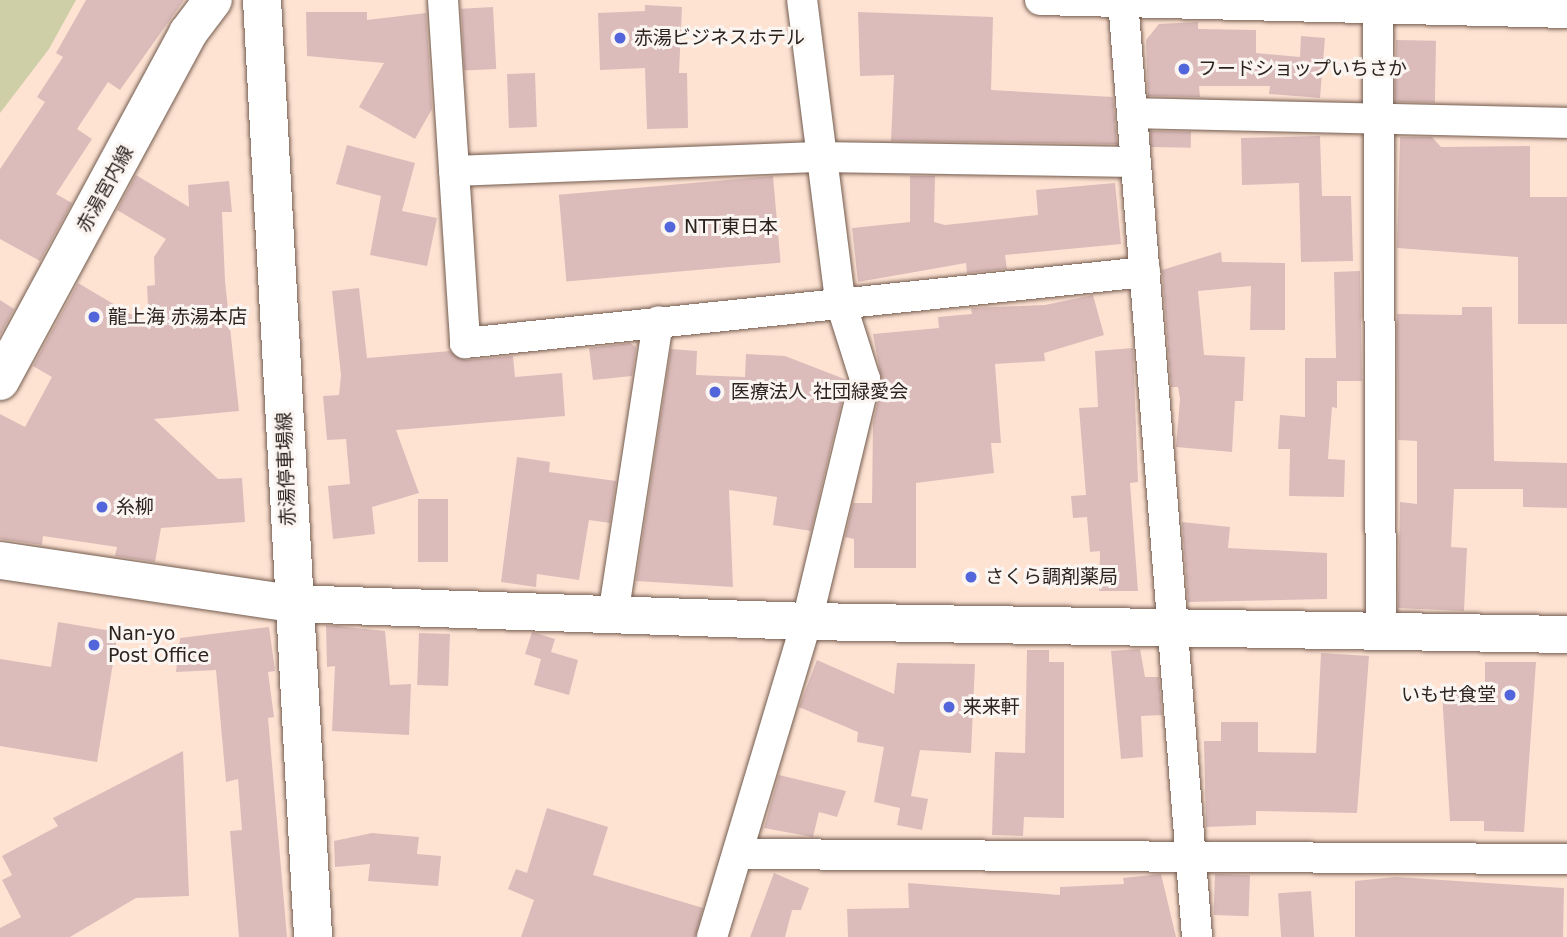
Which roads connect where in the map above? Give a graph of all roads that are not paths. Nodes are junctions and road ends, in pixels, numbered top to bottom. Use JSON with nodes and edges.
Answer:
{"nodes":[{"id":1,"x":213,"y":0,"type":"edge"},
{"id":2,"x":262,"y":0,"type":"edge"},
{"id":3,"x":443,"y":0,"type":"edge"},
{"id":4,"x":802,"y":0,"type":"edge"},
{"id":5,"x":1040,"y":0,"type":"edge"},
{"id":6,"x":1123,"y":1,"type":"edge"},
{"id":7,"x":1378,"y":3,"type":"edge"},
{"id":8,"x":1567,"y":13,"type":"edge"},
{"id":9,"x":1132,"y":113,"type":"junction"},
{"id":10,"x":1376,"y":119,"type":"junction"},
{"id":11,"x":1567,"y":123,"type":"edge"},
{"id":12,"x":817,"y":157,"type":"junction"},
{"id":13,"x":1136,"y":162,"type":"junction"},
{"id":14,"x":454,"y":170,"type":"junction"},
{"id":15,"x":1144,"y":272,"type":"junction"},
{"id":16,"x":840,"y":300,"type":"junction"},
{"id":17,"x":658,"y":321,"type":"junction"},
{"id":18,"x":0,"y":380,"type":"edge"},
{"id":19,"x":0,"y":560,"type":"edge"},
{"id":20,"x":290,"y":603,"type":"junction"},
{"id":21,"x":613,"y":615,"type":"junction"},
{"id":22,"x":807,"y":621,"type":"junction"},
{"id":23,"x":1174,"y":624,"type":"junction"},
{"id":24,"x":1381,"y":628,"type":"junction"},
{"id":25,"x":1567,"y":634,"type":"edge"},
{"id":26,"x":738,"y":854,"type":"junction"},
{"id":27,"x":1189,"y":854,"type":"junction"},
{"id":28,"x":1567,"y":859,"type":"edge"},
{"id":29,"x":313,"y":937,"type":"edge"},
{"id":30,"x":712,"y":937,"type":"edge"},
{"id":31,"x":1197,"y":937,"type":"edge"}],
"edges":[{"from":1,"to":18,"type":"main road","name":"赤湯宮内線"},
{"from":2,"to":20,"type":"main road","name":"赤湯停車場線"},
{"from":3,"to":14,"type":"street"},
{"from":4,"to":12,"type":"street"},
{"from":5,"to":6,"type":"street"},
{"from":6,"to":7,"type":"street"},
{"from":6,"to":9,"type":"street"},
{"from":7,"to":8,"type":"street"},
{"from":7,"to":10,"type":"street"},
{"from":9,"to":10,"type":"street"},
{"from":9,"to":13,"type":"street"},
{"from":10,"to":11,"type":"street"},
{"from":10,"to":24,"type":"street"},
{"from":12,"to":13,"type":"street"},
{"from":12,"to":14,"type":"street"},
{"from":12,"to":16,"type":"street"},
{"from":13,"to":15,"type":"street"},
{"from":14,"to":17,"type":"street"},
{"from":15,"to":16,"type":"street"},
{"from":15,"to":23,"type":"street"},
{"from":16,"to":17,"type":"street"},
{"from":16,"to":22,"type":"street"},
{"from":17,"to":21,"type":"street"},
{"from":19,"to":20,"type":"street"},
{"from":20,"to":21,"type":"street"},
{"from":20,"to":29,"type":"main road","name":"赤湯停車場線"},
{"from":21,"to":22,"type":"street"},
{"from":22,"to":23,"type":"street"},
{"from":22,"to":26,"type":"street"},
{"from":23,"to":24,"type":"street"},
{"from":23,"to":27,"type":"street"},
{"from":24,"to":25,"type":"street"},
{"from":26,"to":27,"type":"street"},
{"from":26,"to":30,"type":"street"},
{"from":27,"to":28,"type":"street"},
{"from":27,"to":31,"type":"street"}]}
